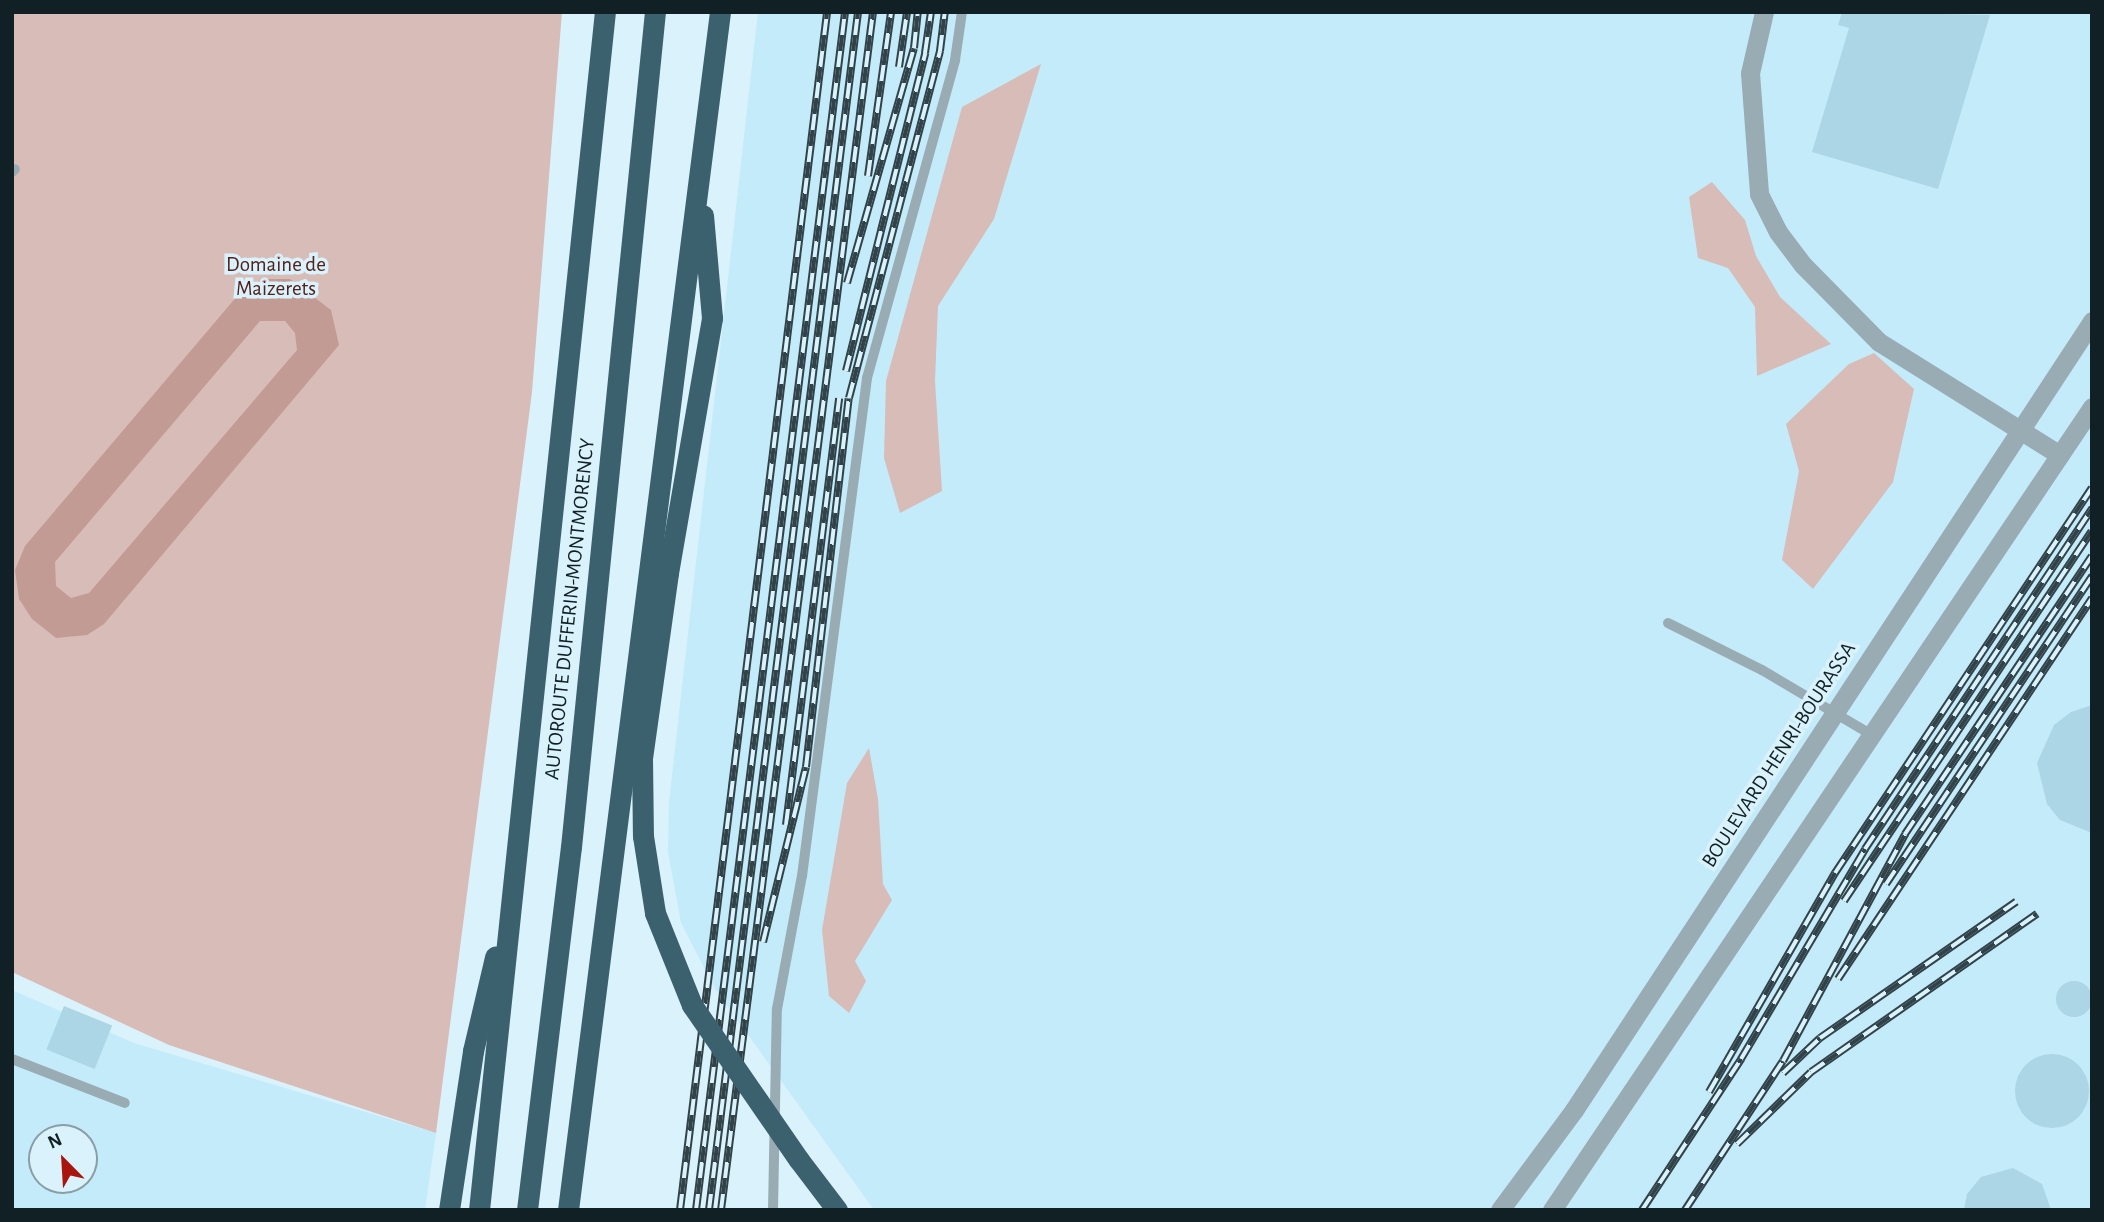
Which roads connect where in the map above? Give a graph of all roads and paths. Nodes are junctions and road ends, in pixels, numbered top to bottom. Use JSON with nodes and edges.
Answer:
{"nodes":[{"id":1,"x":604,"y":12,"type":"edge"},
{"id":2,"x":655,"y":12,"type":"edge"},
{"id":3,"x":720,"y":12,"type":"edge"},
{"id":4,"x":962,"y":12,"type":"edge"},
{"id":5,"x":1765,"y":12,"type":"edge"},
{"id":6,"x":699,"y":192,"type":"junction"},
{"id":7,"x":2092,"y":321,"type":"edge"},
{"id":8,"x":2092,"y":407,"type":"edge"},
{"id":9,"x":2018,"y":431,"type":"junction"},
{"id":10,"x":2060,"y":455,"type":"junction"},
{"id":11,"x":1668,"y":623,"type":"dead end"},
{"id":12,"x":1833,"y":714,"type":"junction"},
{"id":13,"x":1872,"y":735,"type":"junction"},
{"id":14,"x":515,"y":874,"type":"junction"},
{"id":15,"x":12,"y":1059,"type":"edge"},
{"id":16,"x":125,"y":1103,"type":"dead end"},
{"id":17,"x":449,"y":1210,"type":"edge"},
{"id":18,"x":479,"y":1210,"type":"edge"},
{"id":19,"x":527,"y":1210,"type":"edge"},
{"id":20,"x":568,"y":1210,"type":"edge"},
{"id":21,"x":773,"y":1210,"type":"edge"},
{"id":22,"x":837,"y":1210,"type":"edge"},
{"id":23,"x":1500,"y":1210,"type":"edge"},
{"id":24,"x":1552,"y":1210,"type":"edge"}],
"edges":[{"from":1,"to":14,"type":"highway","name":"AUTOROUTE DUFFERIN-MONTMORENCY"},
{"from":2,"to":19,"type":"highway","name":"AUTOROUTE DUFFERIN-MONTMORENCY"},
{"from":3,"to":6,"type":"highway"},
{"from":4,"to":21,"type":"lane"},
{"from":5,"to":9,"type":"street"},
{"from":6,"to":20,"type":"highway"},
{"from":6,"to":22,"type":"highway","bridge":true},
{"from":7,"to":9,"type":"street","name":"BOULEVARD HENRI-BOURASSA"},
{"from":8,"to":10,"type":"street"},
{"from":9,"to":10,"type":"street"},
{"from":9,"to":12,"type":"street","name":"BOULEVARD HENRI-BOURASSA"},
{"from":10,"to":13,"type":"street"},
{"from":11,"to":12,"type":"lane"},
{"from":12,"to":13,"type":"lane"},
{"from":12,"to":23,"type":"street","name":"BOULEVARD HENRI-BOURASSA"},
{"from":13,"to":24,"type":"street"},
{"from":14,"to":17,"type":"highway"},
{"from":14,"to":18,"type":"highway","name":"AUTOROUTE DUFFERIN-MONTMORENCY"},
{"from":15,"to":16,"type":"lane"}]}
